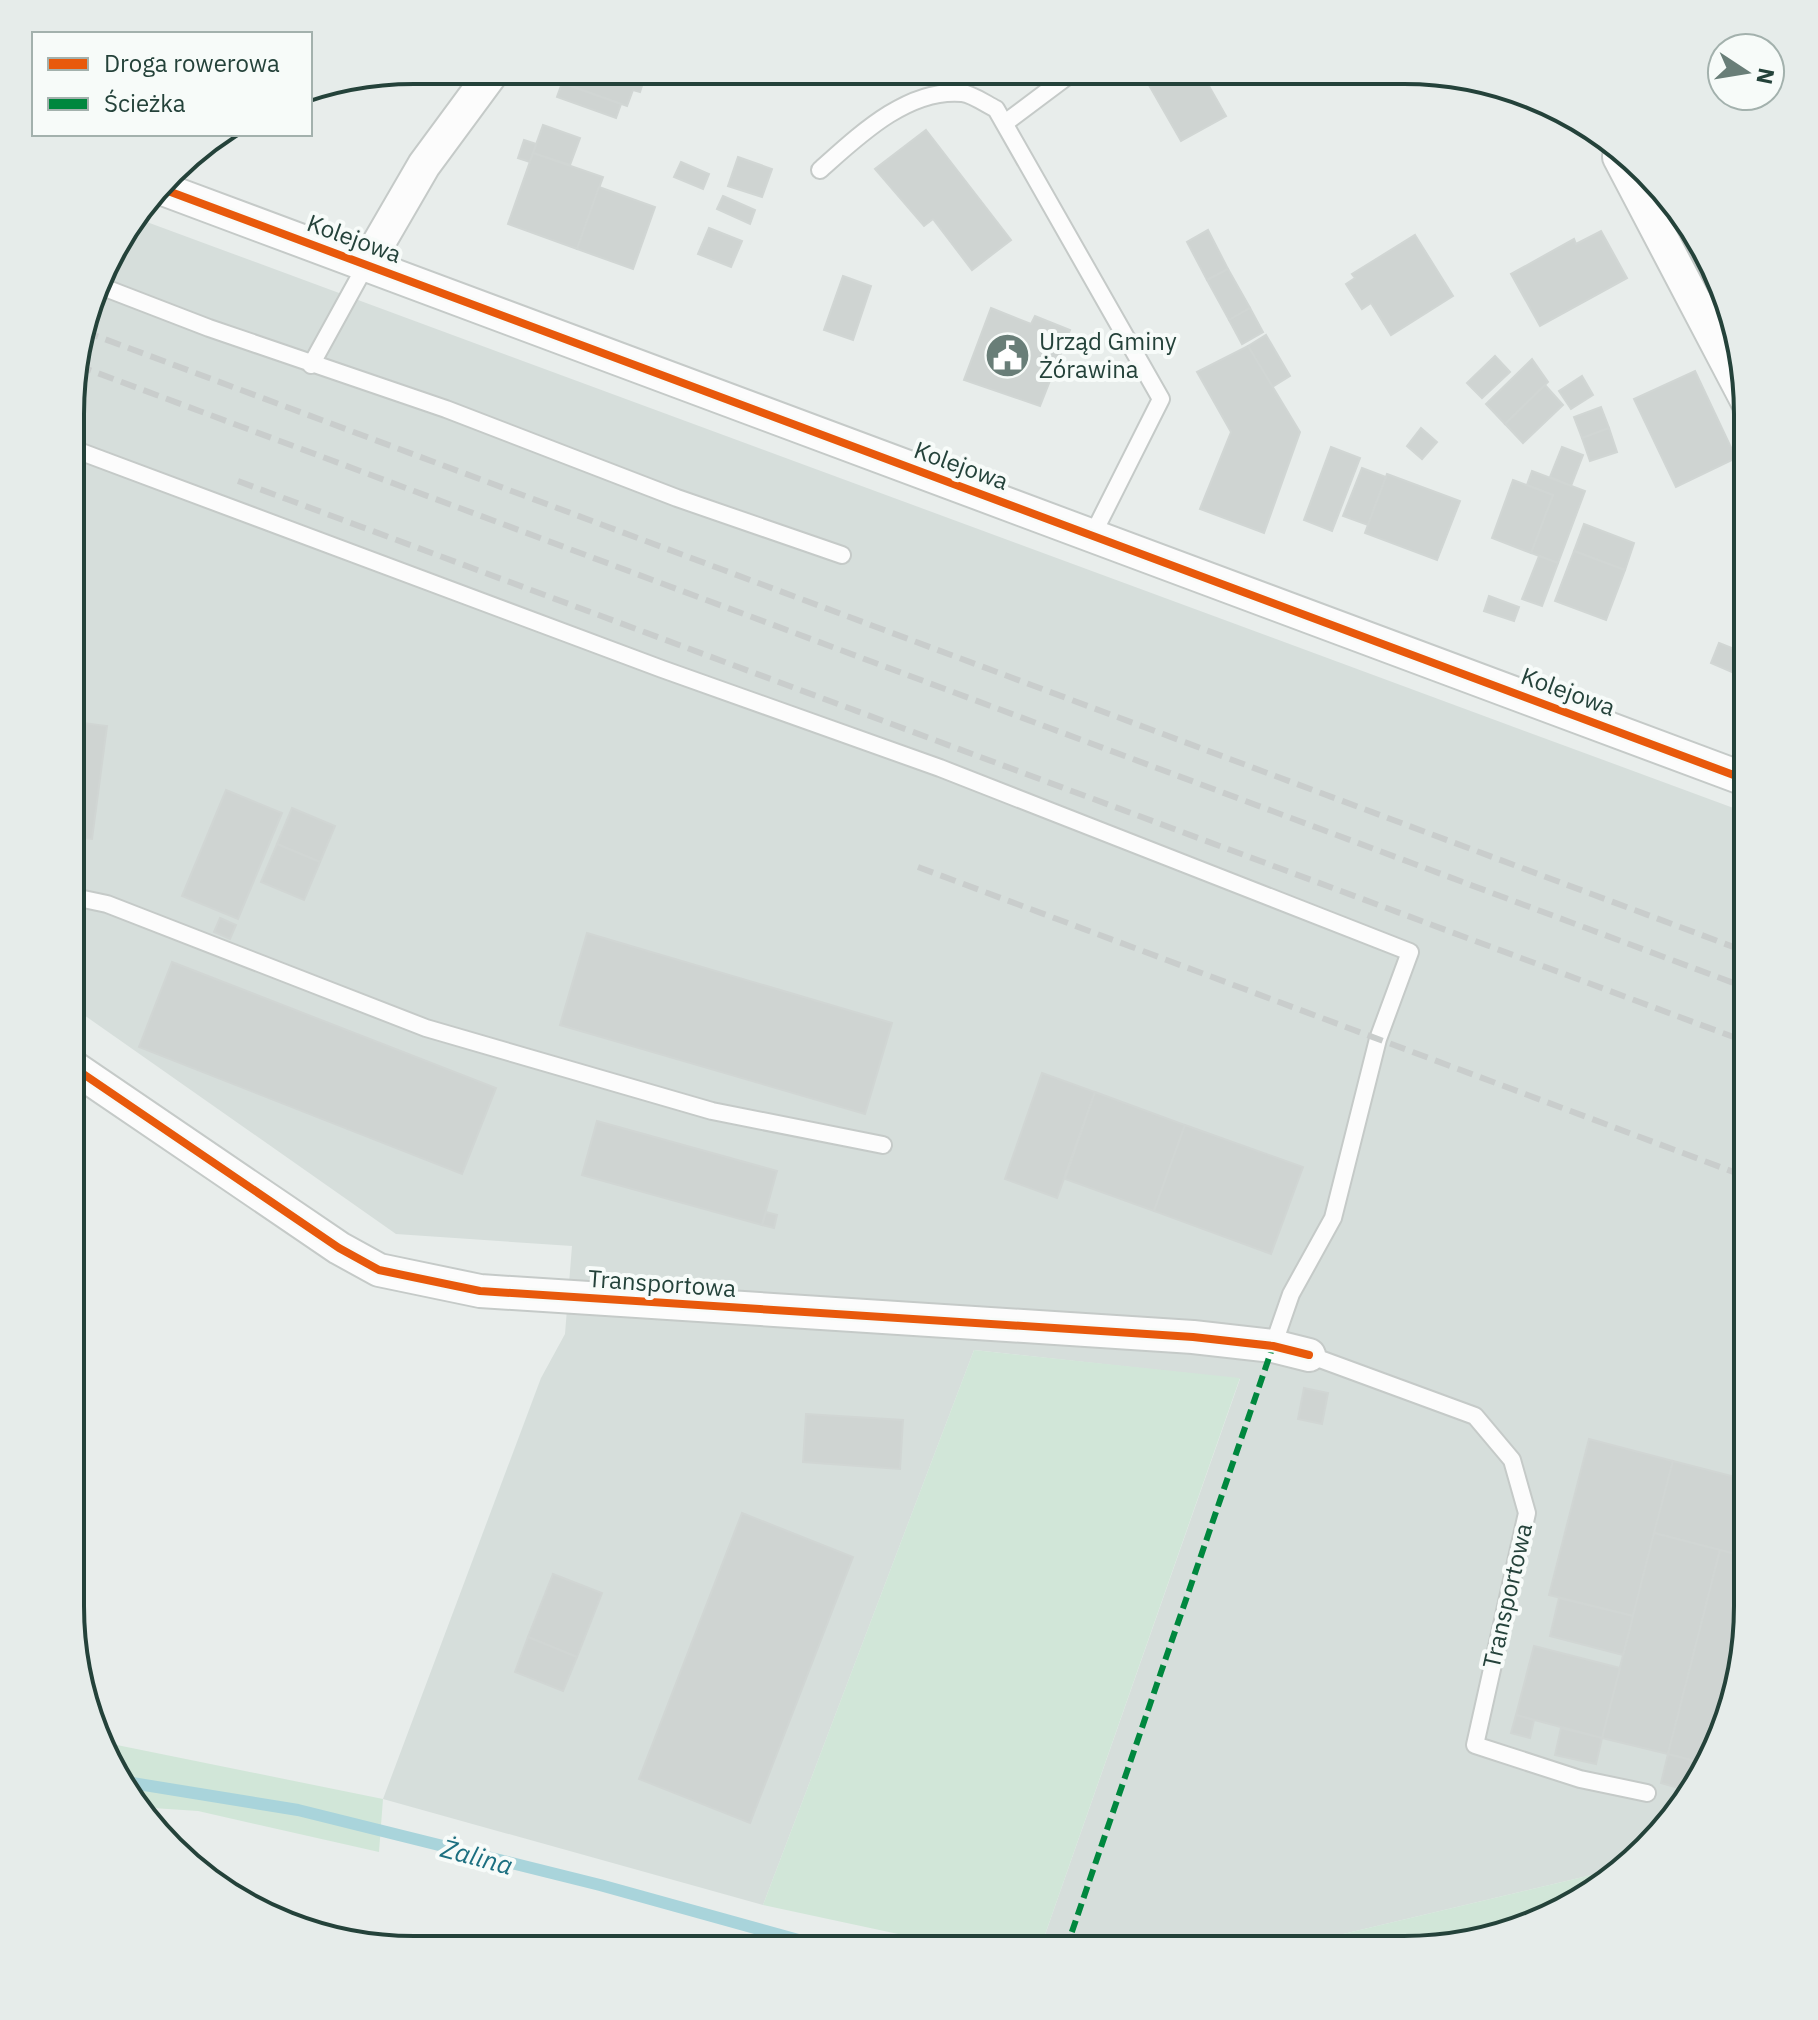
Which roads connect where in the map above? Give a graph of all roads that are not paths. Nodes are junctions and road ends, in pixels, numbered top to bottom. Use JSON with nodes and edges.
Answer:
{"nodes":[{"id":1,"x":484,"y":84,"type":"edge"},
{"id":2,"x":1057,"y":84,"type":"edge"},
{"id":3,"x":1005,"y":123,"type":"junction"},
{"id":4,"x":820,"y":170,"type":"dead end"},
{"id":5,"x":1626,"y":170,"type":"edge"},
{"id":6,"x":170,"y":192,"type":"edge"},
{"id":7,"x":366,"y":265,"type":"junction"},
{"id":8,"x":109,"y":289,"type":"edge"},
{"id":9,"x":311,"y":365,"type":"junction"},
{"id":10,"x":1731,"y":370,"type":"edge"},
{"id":11,"x":84,"y":453,"type":"edge"},
{"id":12,"x":1092,"y":536,"type":"junction"},
{"id":13,"x":842,"y":555,"type":"dead end"},
{"id":14,"x":1734,"y":775,"type":"edge"},
{"id":15,"x":84,"y":899,"type":"edge"},
{"id":16,"x":84,"y":1074,"type":"edge"},
{"id":17,"x":883,"y":1145,"type":"dead end"},
{"id":18,"x":1273,"y":1346,"type":"junction"},
{"id":19,"x":1309,"y":1355,"type":"joint"},
{"id":20,"x":1647,"y":1793,"type":"dead end"}],
"edges":[{"from":1,"to":7,"type":"street"},
{"from":2,"to":3,"type":"lane"},
{"from":3,"to":4,"type":"lane"},
{"from":3,"to":12,"type":"lane"},
{"from":5,"to":10,"type":"street"},
{"from":6,"to":7,"type":"street","name":"Kolejowa"},
{"from":7,"to":9,"type":"lane"},
{"from":7,"to":12,"type":"street","name":"Kolejowa"},
{"from":8,"to":9,"type":"lane"},
{"from":9,"to":13,"type":"lane"},
{"from":11,"to":18,"type":"lane"},
{"from":12,"to":14,"type":"street","name":"Kolejowa"},
{"from":15,"to":17,"type":"lane"},
{"from":16,"to":18,"type":"street","name":"Transportowa"},
{"from":18,"to":19,"type":"street","name":"Transportowa"},
{"from":19,"to":20,"type":"lane","name":"Transportowa"}]}
